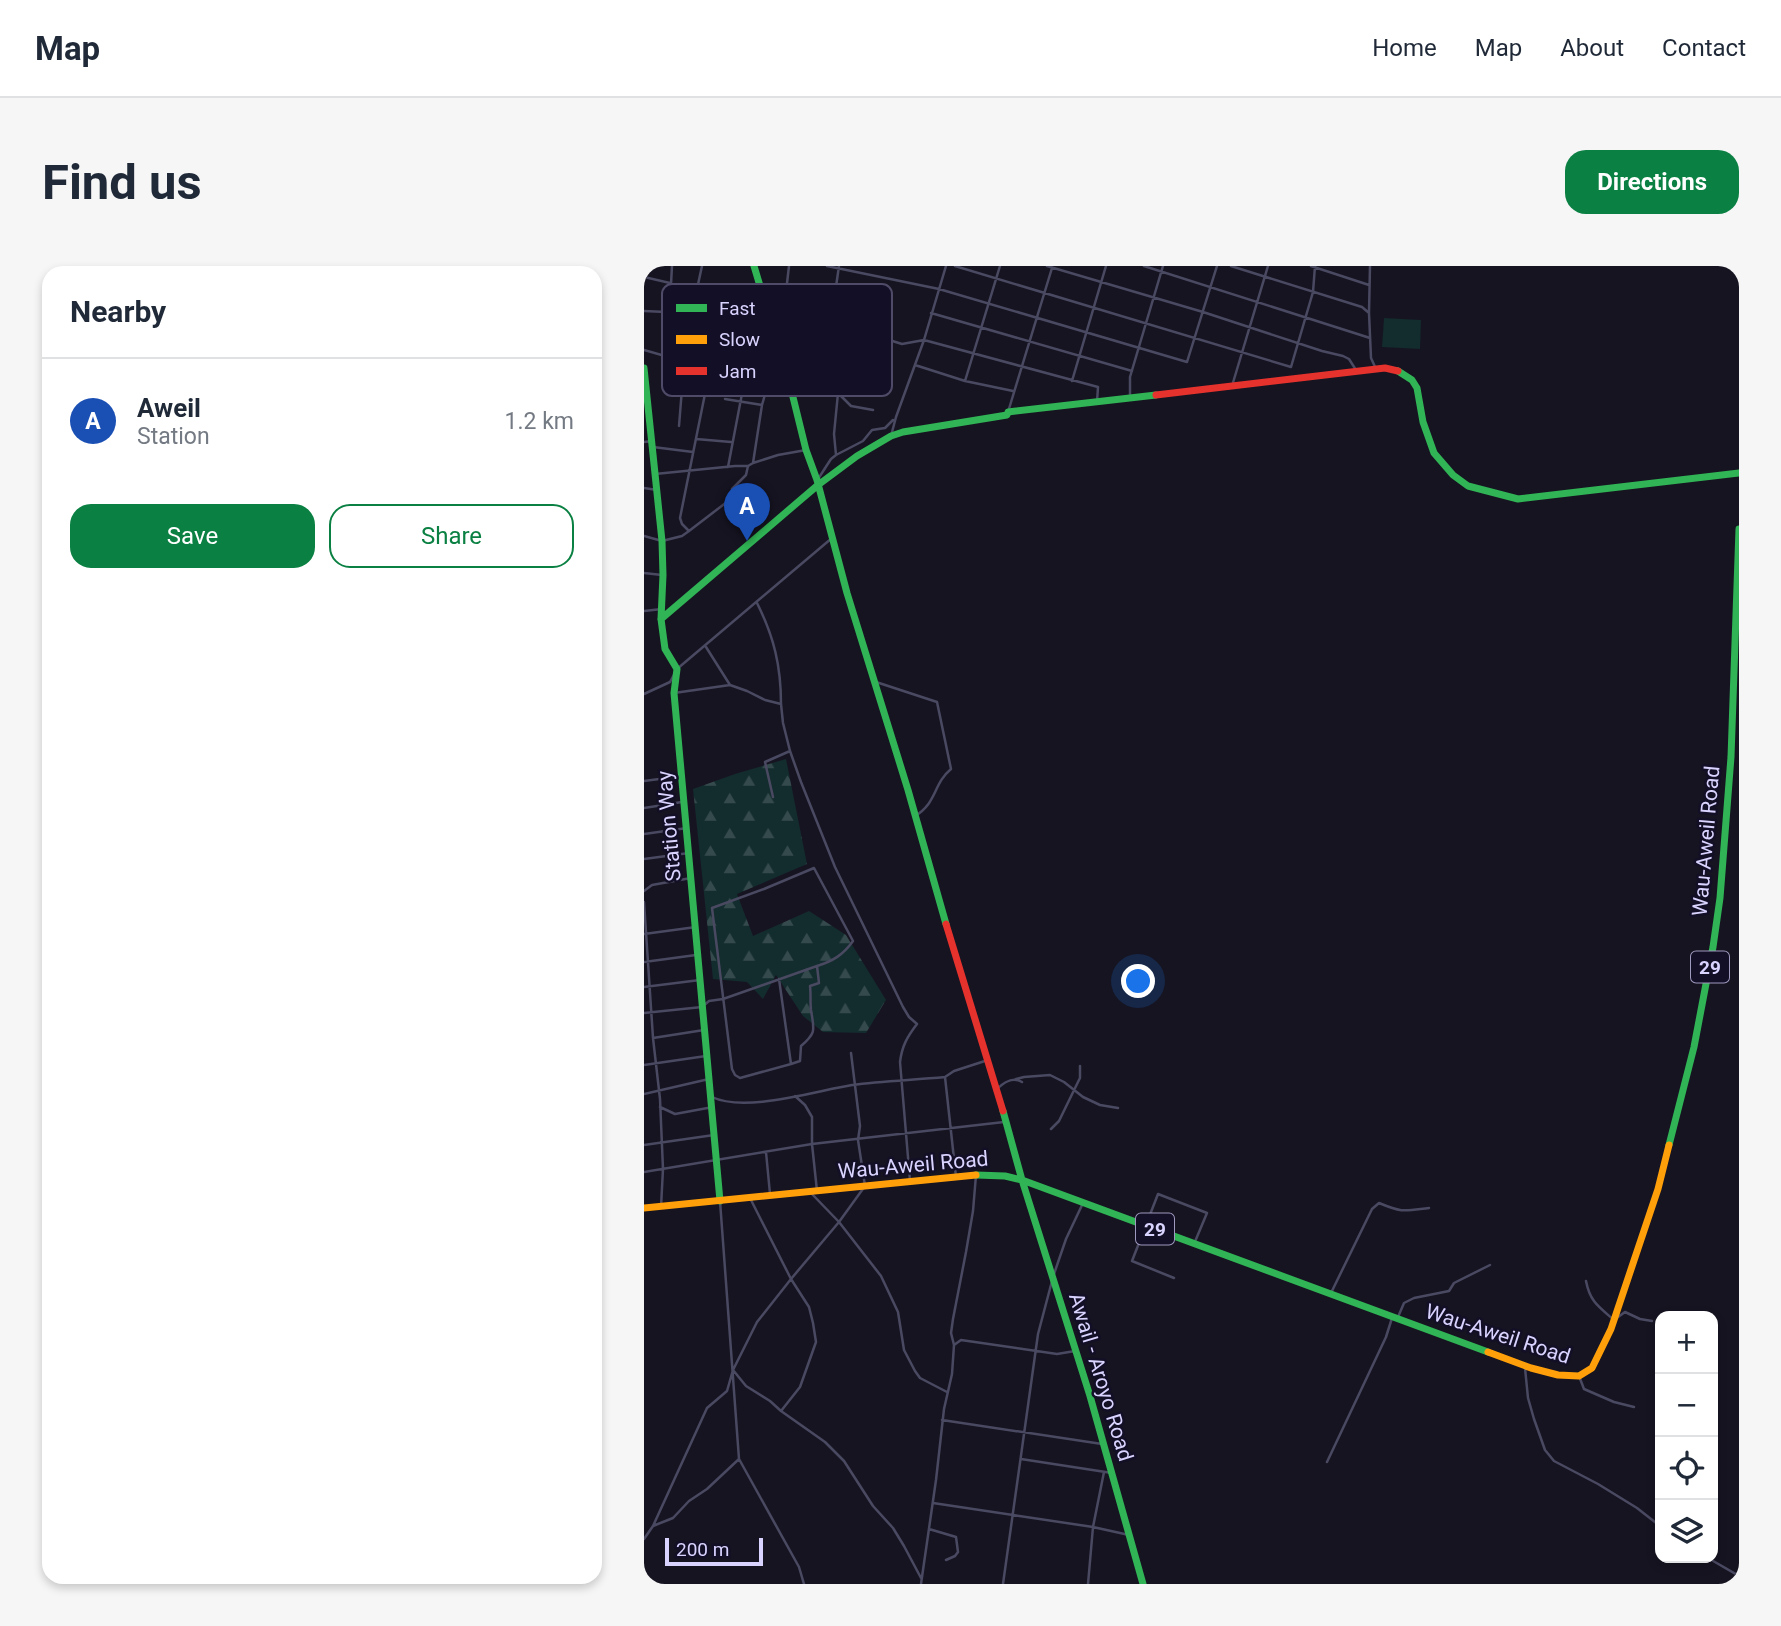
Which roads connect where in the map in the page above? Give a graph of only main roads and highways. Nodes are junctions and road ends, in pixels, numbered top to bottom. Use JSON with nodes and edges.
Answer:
{"nodes":[{"id":1,"x":754,"y":266,"type":"edge"},
{"id":2,"x":759,"y":284,"type":"edge"},
{"id":3,"x":644,"y":368,"type":"edge"},
{"id":4,"x":793,"y":396,"type":"edge"},
{"id":5,"x":646,"y":404,"type":"edge"},
{"id":6,"x":650,"y":443,"type":"edge"},
{"id":7,"x":1739,"y":473,"type":"edge"},
{"id":8,"x":817,"y":482,"type":"junction"},
{"id":9,"x":1739,"y":529,"type":"edge"},
{"id":10,"x":661,"y":619,"type":"junction"},
{"id":11,"x":1022,"y":1180,"type":"junction"},
{"id":12,"x":720,"y":1201,"type":"junction"},
{"id":13,"x":644,"y":1208,"type":"edge"},
{"id":14,"x":1143,"y":1584,"type":"edge"}],
"edges":[{"from":1,"to":2,"type":"main road","name":"Awail - Aroyo Road"},
{"from":3,"to":5,"type":"main road"},
{"from":4,"to":8,"type":"main road","name":"Awail - Aroyo Road"},
{"from":5,"to":6,"type":"main road"},
{"from":6,"to":10,"type":"main road"},
{"from":7,"to":8,"type":"main road"},
{"from":8,"to":10,"type":"main road"},
{"from":8,"to":11,"type":"main road","name":"Awail - Aroyo Road"},
{"from":9,"to":11,"type":"main road","name":"Wau-Aweil Road","number":"29"},
{"from":10,"to":12,"type":"main road","name":"Station Way"},
{"from":11,"to":12,"type":"main road","name":"Wau-Aweil Road","number":"29"},
{"from":11,"to":14,"type":"main road","name":"Awail - Aroyo Road"},
{"from":12,"to":13,"type":"main road","name":"Wau-Aweil Road","number":"29"}]}
